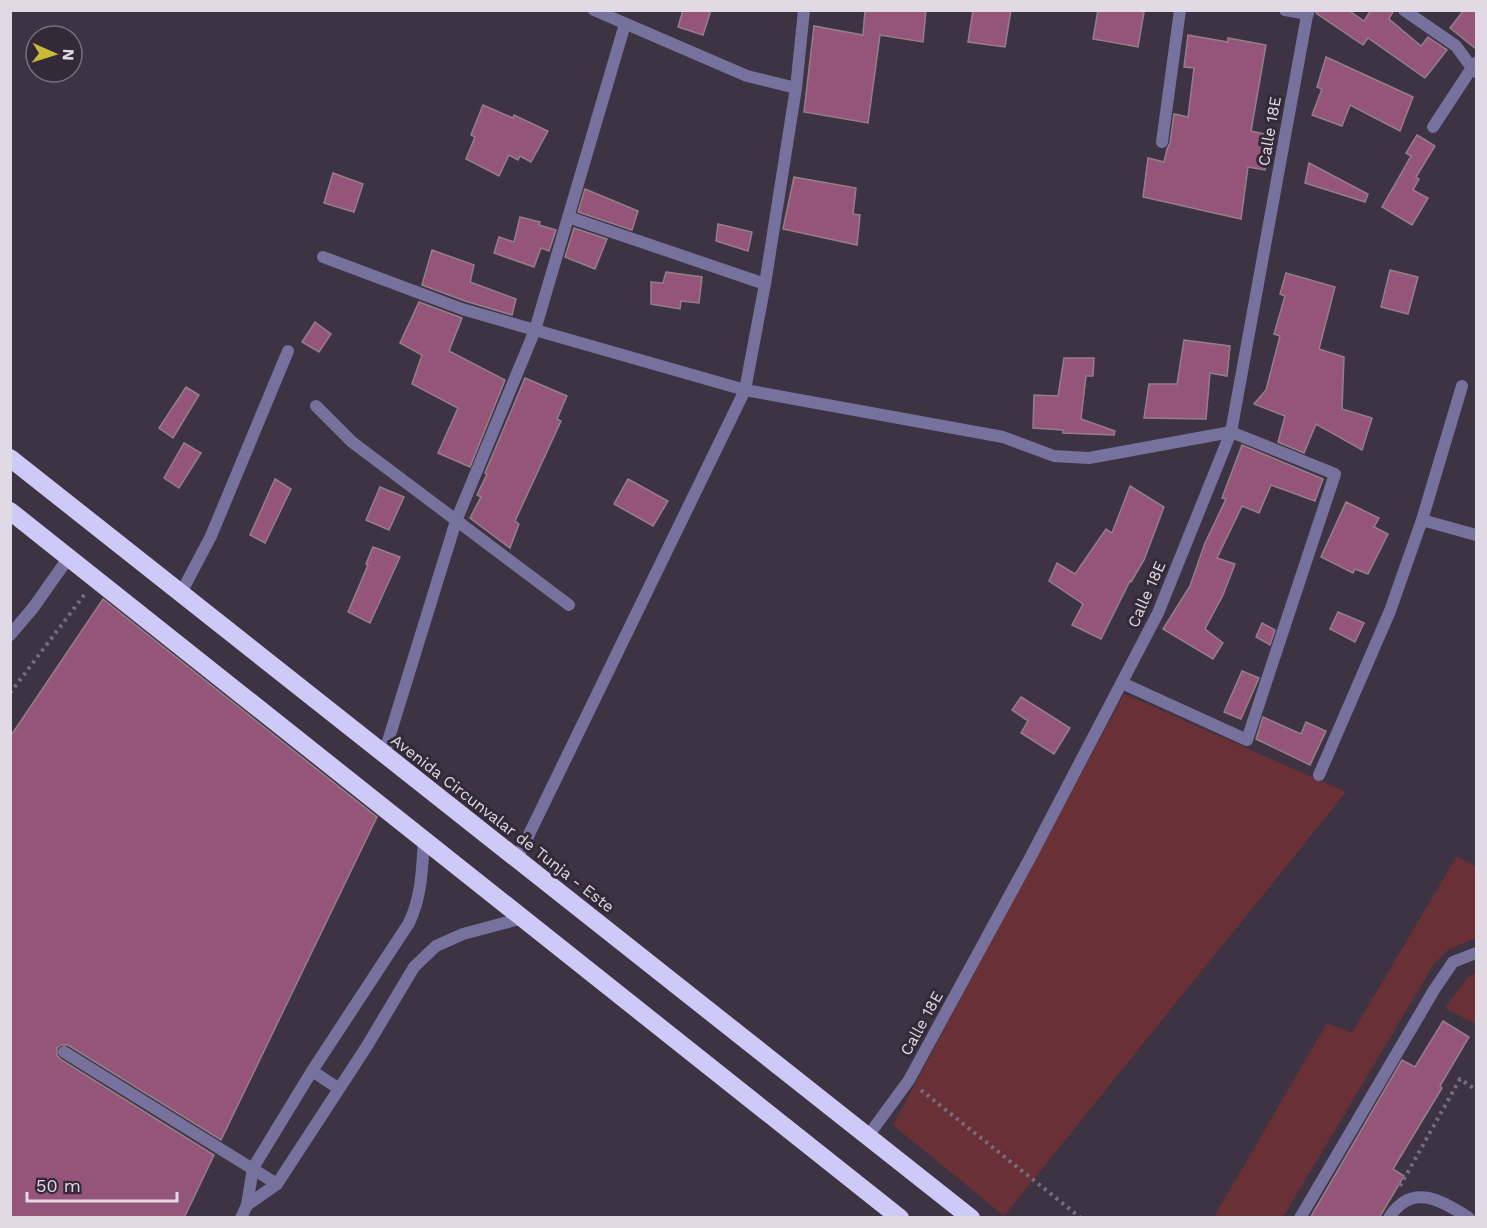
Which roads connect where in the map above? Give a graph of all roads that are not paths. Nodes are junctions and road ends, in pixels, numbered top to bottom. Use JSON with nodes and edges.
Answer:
{"nodes":[{"id":1,"x":594,"y":10,"type":"edge"},
{"id":2,"x":804,"y":10,"type":"edge"},
{"id":3,"x":1180,"y":10,"type":"edge"},
{"id":4,"x":1285,"y":10,"type":"edge"},
{"id":5,"x":1404,"y":10,"type":"edge"},
{"id":6,"x":1308,"y":12,"type":"edge"},
{"id":7,"x":625,"y":24,"type":"junction"},
{"id":8,"x":1475,"y":67,"type":"edge"},
{"id":9,"x":796,"y":88,"type":"junction"},
{"id":10,"x":1433,"y":127,"type":"dead end"},
{"id":11,"x":1162,"y":142,"type":"dead end"},
{"id":12,"x":568,"y":217,"type":"junction"},
{"id":13,"x":323,"y":257,"type":"dead end"},
{"id":14,"x":765,"y":284,"type":"junction"},
{"id":15,"x":535,"y":330,"type":"junction"},
{"id":16,"x":288,"y":351,"type":"dead end"},
{"id":17,"x":1462,"y":386,"type":"dead end"},
{"id":18,"x":745,"y":390,"type":"junction"},
{"id":19,"x":316,"y":406,"type":"dead end"},
{"id":20,"x":1231,"y":432,"type":"junction"},
{"id":21,"x":10,"y":458,"type":"edge"},
{"id":22,"x":10,"y":511,"type":"edge"},
{"id":23,"x":1422,"y":520,"type":"junction"},
{"id":24,"x":456,"y":521,"type":"junction"},
{"id":25,"x":1476,"y":535,"type":"edge"},
{"id":26,"x":69,"y":557,"type":"junction"},
{"id":27,"x":181,"y":593,"type":"junction"},
{"id":28,"x":569,"y":605,"type":"dead end"},
{"id":29,"x":10,"y":635,"type":"edge"},
{"id":30,"x":1122,"y":683,"type":"junction"},
{"id":31,"x":384,"y":754,"type":"junction"},
{"id":32,"x":1319,"y":775,"type":"dead end"},
{"id":33,"x":424,"y":839,"type":"junction"},
{"id":34,"x":517,"y":859,"type":"junction"},
{"id":35,"x":524,"y":918,"type":"junction"},
{"id":36,"x":1476,"y":953,"type":"edge"},
{"id":37,"x":64,"y":1052,"type":"dead end"},
{"id":38,"x":312,"y":1071,"type":"junction"},
{"id":39,"x":338,"y":1088,"type":"junction"},
{"id":40,"x":868,"y":1136,"type":"junction"},
{"id":41,"x":253,"y":1168,"type":"junction"},
{"id":42,"x":276,"y":1184,"type":"junction"},
{"id":43,"x":248,"y":1205,"type":"junction"},
{"id":44,"x":241,"y":1218,"type":"edge"},
{"id":45,"x":900,"y":1218,"type":"edge"},
{"id":46,"x":971,"y":1218,"type":"edge"},
{"id":47,"x":1300,"y":1218,"type":"edge"},
{"id":48,"x":1389,"y":1218,"type":"edge"},
{"id":49,"x":1469,"y":1218,"type":"edge"}],
"edges":[{"from":1,"to":7,"type":"street"},
{"from":2,"to":9,"type":"street"},
{"from":3,"to":11,"type":"street"},
{"from":4,"to":6,"type":"street"},
{"from":5,"to":8,"type":"street"},
{"from":6,"to":20,"type":"street","name":"Calle 18E"},
{"from":7,"to":9,"type":"street"},
{"from":7,"to":12,"type":"street"},
{"from":8,"to":10,"type":"street"},
{"from":9,"to":14,"type":"street"},
{"from":12,"to":14,"type":"street"},
{"from":12,"to":15,"type":"street"},
{"from":13,"to":15,"type":"street"},
{"from":14,"to":18,"type":"street"},
{"from":15,"to":18,"type":"street"},
{"from":15,"to":24,"type":"street"},
{"from":16,"to":27,"type":"street"},
{"from":17,"to":23,"type":"street"},
{"from":18,"to":20,"type":"street"},
{"from":18,"to":34,"type":"street"},
{"from":19,"to":24,"type":"street"},
{"from":20,"to":30,"type":"street","name":"Calle 18E"},
{"from":20,"to":30,"type":"street"},
{"from":21,"to":27,"type":"highway","name":"Avenida Circunvalar de Tunja - Este"},
{"from":22,"to":26,"type":"highway"},
{"from":23,"to":25,"type":"street"},
{"from":23,"to":32,"type":"street"},
{"from":24,"to":28,"type":"street"},
{"from":24,"to":31,"type":"street"},
{"from":26,"to":29,"type":"street"},
{"from":26,"to":33,"type":"highway"},
{"from":27,"to":31,"type":"highway","name":"Avenida Circunvalar de Tunja - Este"},
{"from":30,"to":40,"type":"street","name":"Calle 18E"},
{"from":31,"to":34,"type":"highway","name":"Avenida Circunvalar de Tunja - Este"},
{"from":33,"to":35,"type":"highway"},
{"from":33,"to":38,"type":"street"},
{"from":34,"to":40,"type":"highway","name":"Avenida Circunvalar de Tunja - Este"},
{"from":35,"to":39,"type":"street"},
{"from":35,"to":45,"type":"highway"},
{"from":36,"to":47,"type":"street"},
{"from":37,"to":41,"type":"street"},
{"from":38,"to":39,"type":"street"},
{"from":38,"to":41,"type":"street"},
{"from":39,"to":42,"type":"street"},
{"from":40,"to":46,"type":"highway","name":"Avenida Circunvalar de Tunja - Este"},
{"from":41,"to":42,"type":"street"},
{"from":41,"to":43,"type":"street"},
{"from":42,"to":43,"type":"street"},
{"from":43,"to":44,"type":"street"},
{"from":48,"to":49,"type":"street"}]}
